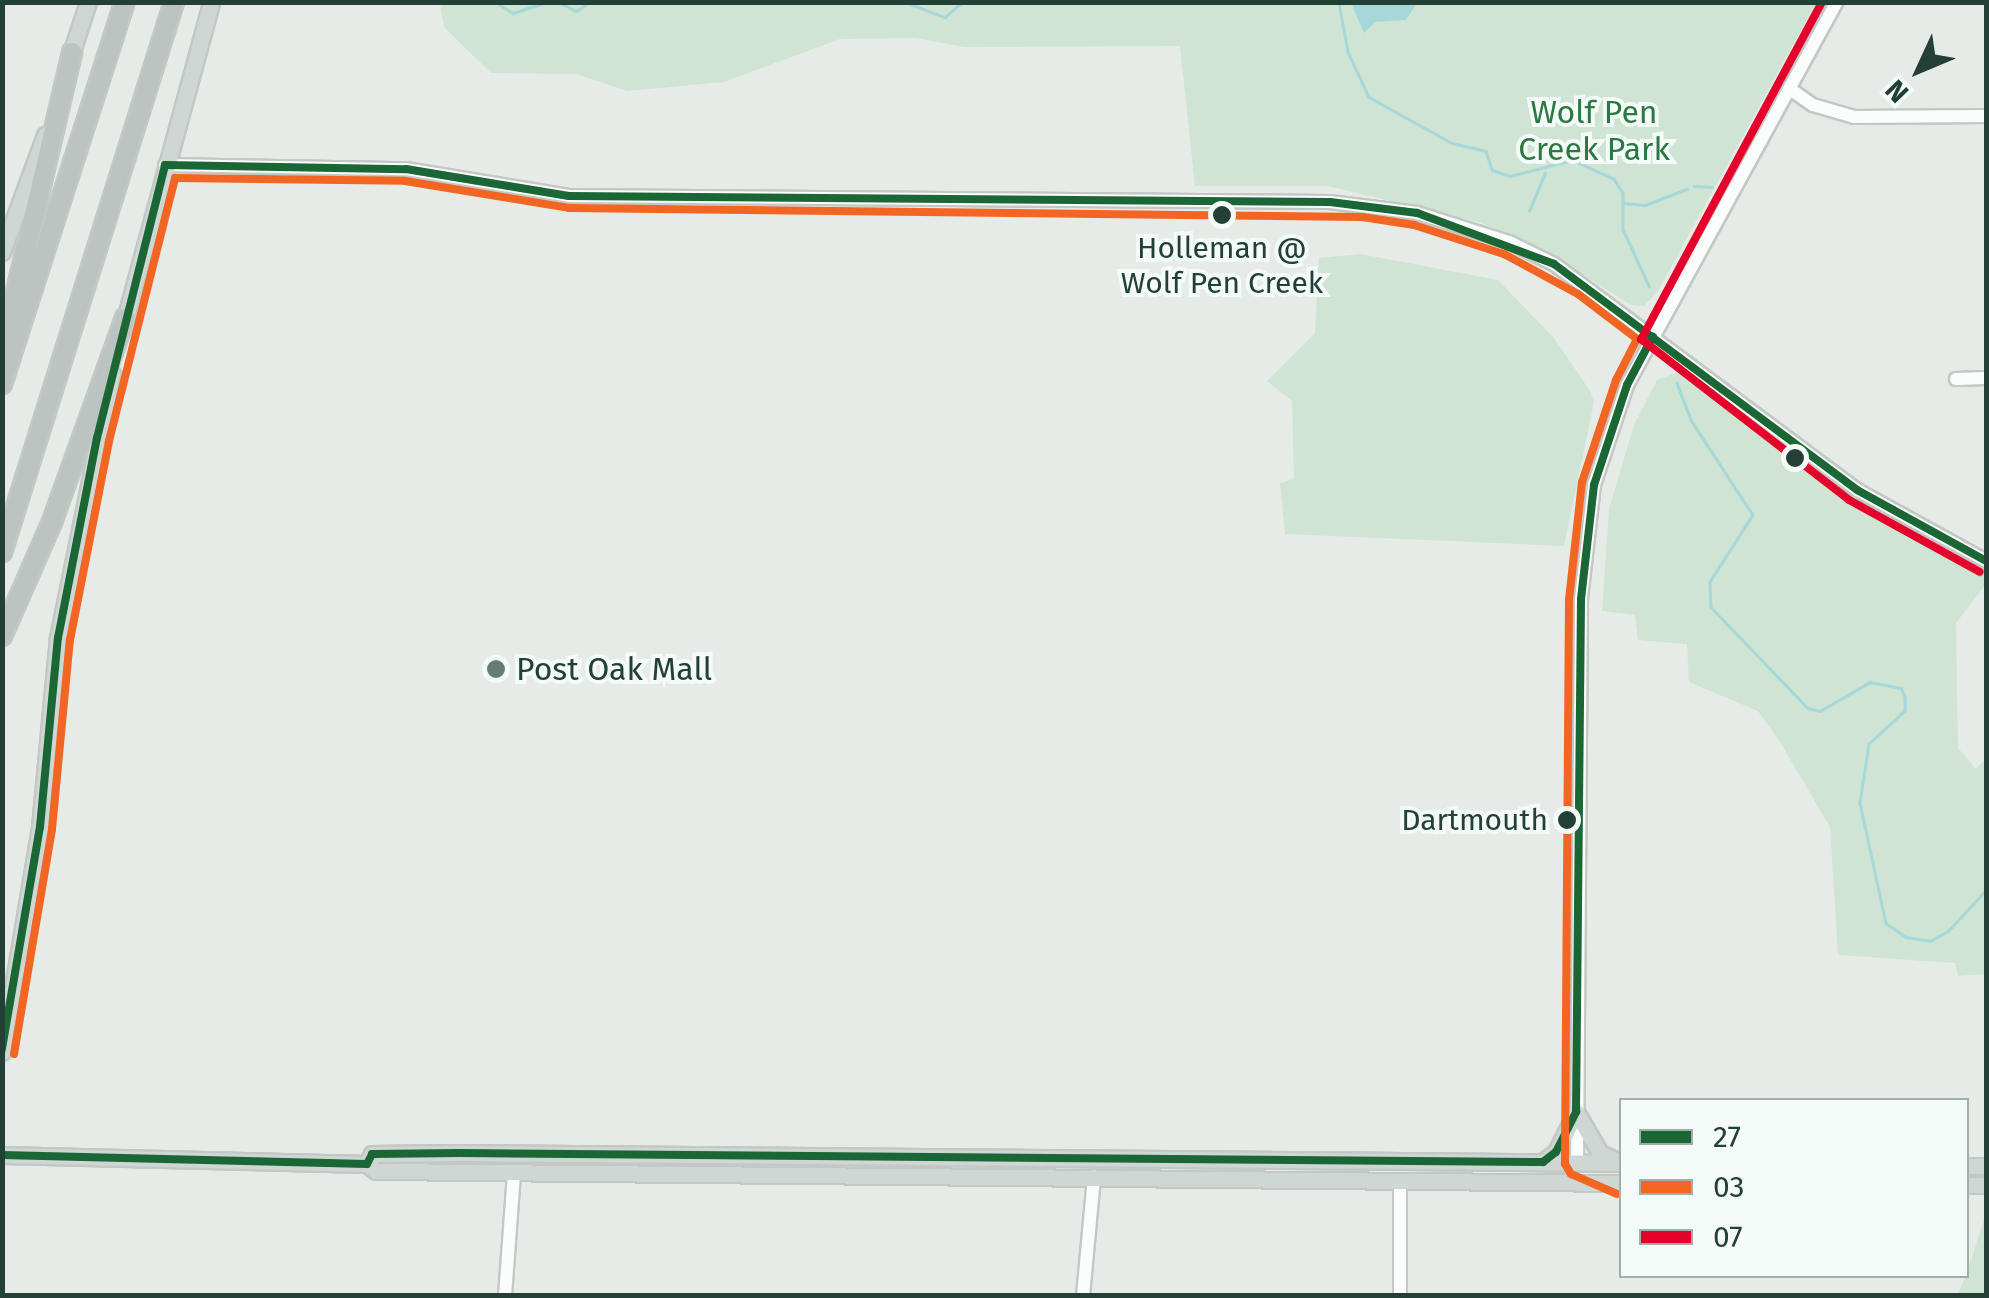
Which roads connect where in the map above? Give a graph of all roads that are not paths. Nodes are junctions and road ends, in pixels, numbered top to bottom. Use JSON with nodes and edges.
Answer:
{"nodes":[{"id":1,"x":88,"y":2,"type":"edge"},
{"id":2,"x":126,"y":2,"type":"edge"},
{"id":3,"x":174,"y":2,"type":"edge"},
{"id":4,"x":211,"y":2,"type":"edge"},
{"id":5,"x":1837,"y":2,"type":"edge"},
{"id":6,"x":72,"y":52,"type":"junction"},
{"id":7,"x":1790,"y":89,"type":"junction"},
{"id":8,"x":1986,"y":116,"type":"edge"},
{"id":9,"x":164,"y":165,"type":"junction"},
{"id":10,"x":2,"y":252,"type":"edge"},
{"id":11,"x":125,"y":318,"type":"junction"},
{"id":12,"x":1654,"y":336,"type":"junction"},
{"id":13,"x":2,"y":349,"type":"edge"},
{"id":14,"x":1986,"y":378,"type":"edge"},
{"id":15,"x":1956,"y":379,"type":"dead end"},
{"id":16,"x":2,"y":384,"type":"edge"},
{"id":17,"x":2,"y":552,"type":"edge"},
{"id":18,"x":1986,"y":562,"type":"edge"},
{"id":19,"x":2,"y":636,"type":"edge"},
{"id":20,"x":2,"y":1052,"type":"edge"},
{"id":21,"x":1576,"y":1112,"type":"junction"},
{"id":22,"x":561,"y":1154,"type":"junction"},
{"id":23,"x":2,"y":1155,"type":"edge"},
{"id":24,"x":762,"y":1156,"type":"junction"},
{"id":25,"x":998,"y":1158,"type":"junction"},
{"id":26,"x":1153,"y":1158,"type":"junction"},
{"id":27,"x":1358,"y":1161,"type":"junction"},
{"id":28,"x":1619,"y":1161,"type":"edge"},
{"id":29,"x":1455,"y":1162,"type":"junction"},
{"id":30,"x":1543,"y":1162,"type":"junction"},
{"id":31,"x":1619,"y":1162,"type":"edge"},
{"id":32,"x":1577,"y":1163,"type":"junction"},
{"id":33,"x":367,"y":1164,"type":"junction"},
{"id":34,"x":514,"y":1173,"type":"junction"},
{"id":35,"x":934,"y":1175,"type":"junction"},
{"id":36,"x":765,"y":1176,"type":"junction"},
{"id":37,"x":1094,"y":1176,"type":"junction"},
{"id":38,"x":1400,"y":1181,"type":"junction"},
{"id":39,"x":1529,"y":1181,"type":"junction"},
{"id":40,"x":1619,"y":1182,"type":"edge"},
{"id":41,"x":1619,"y":1183,"type":"edge"},
{"id":42,"x":505,"y":1296,"type":"edge"},
{"id":43,"x":1084,"y":1296,"type":"edge"},
{"id":44,"x":1400,"y":1296,"type":"edge"}],
"edges":[{"from":1,"to":6,"type":"main road"},
{"from":2,"to":16,"type":"highway"},
{"from":3,"to":17,"type":"highway"},
{"from":4,"to":9,"type":"main road"},
{"from":5,"to":7,"type":"street"},
{"from":6,"to":10,"type":"main road"},
{"from":6,"to":13,"type":"highway"},
{"from":7,"to":8,"type":"street"},
{"from":7,"to":12,"type":"street"},
{"from":9,"to":11,"type":"main road"},
{"from":9,"to":12,"type":"street"},
{"from":11,"to":19,"type":"highway"},
{"from":11,"to":20,"type":"main road"},
{"from":12,"to":18,"type":"street"},
{"from":12,"to":21,"type":"street"},
{"from":14,"to":15,"type":"street"},
{"from":21,"to":28,"type":"main road"},
{"from":21,"to":30,"type":"main road"},
{"from":21,"to":32,"type":"street"},
{"from":22,"to":24,"type":"main road"},
{"from":22,"to":33,"type":"main road"},
{"from":22,"to":34,"type":"main road"},
{"from":23,"to":33,"type":"main road"},
{"from":24,"to":25,"type":"main road"},
{"from":24,"to":36,"type":"main road"},
{"from":25,"to":26,"type":"main road"},
{"from":25,"to":35,"type":"main road"},
{"from":26,"to":27,"type":"main road"},
{"from":26,"to":37,"type":"main road"},
{"from":27,"to":29,"type":"main road"},
{"from":27,"to":38,"type":"main road"},
{"from":29,"to":30,"type":"main road"},
{"from":29,"to":38,"type":"main road"},
{"from":30,"to":32,"type":"main road"},
{"from":31,"to":32,"type":"main road"},
{"from":32,"to":39,"type":"main road"},
{"from":32,"to":40,"type":"main road"},
{"from":33,"to":34,"type":"main road"},
{"from":34,"to":36,"type":"main road"},
{"from":34,"to":42,"type":"street"},
{"from":35,"to":36,"type":"main road"},
{"from":35,"to":37,"type":"main road"},
{"from":37,"to":38,"type":"main road"},
{"from":37,"to":43,"type":"street"},
{"from":38,"to":39,"type":"main road"},
{"from":38,"to":44,"type":"street"},
{"from":39,"to":41,"type":"main road"}]}
